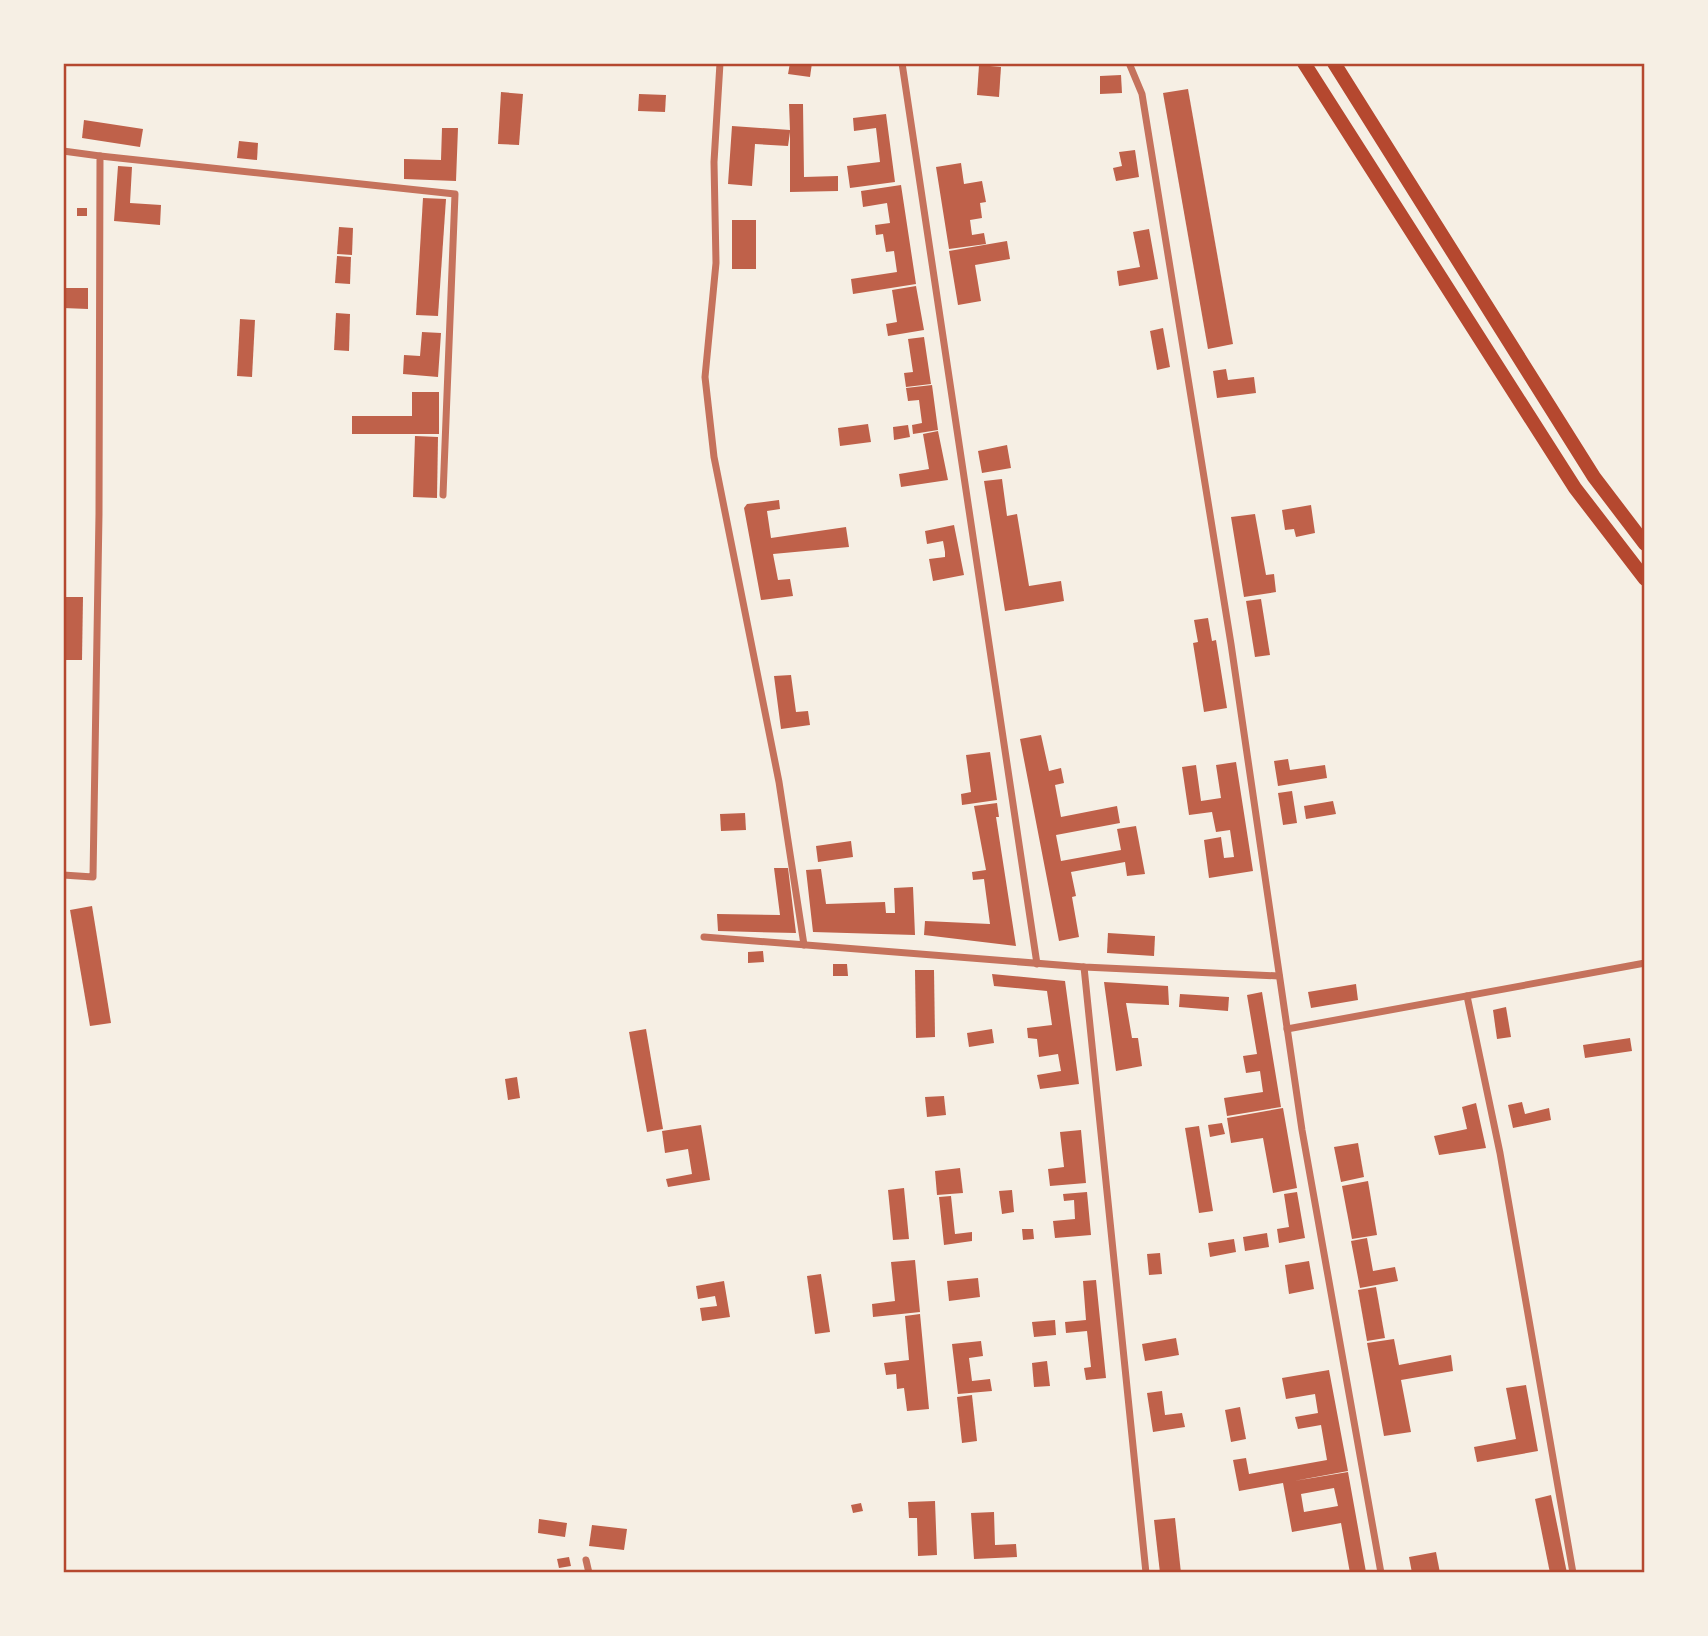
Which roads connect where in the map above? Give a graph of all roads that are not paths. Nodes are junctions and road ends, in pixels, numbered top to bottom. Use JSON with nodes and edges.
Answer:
{"nodes":[{"id":1,"x":720,"y":63,"type":"edge"},
{"id":2,"x":902,"y":63,"type":"edge"},
{"id":3,"x":1129,"y":63,"type":"edge"},
{"id":4,"x":1304,"y":63,"type":"edge"},
{"id":5,"x":1334,"y":63,"type":"edge"},
{"id":6,"x":63,"y":151,"type":"edge"},
{"id":7,"x":100,"y":156,"type":"junction"},
{"id":8,"x":443,"y":495,"type":"dead end"},
{"id":9,"x":1645,"y":544,"type":"edge"},
{"id":10,"x":1645,"y":579,"type":"edge"},
{"id":11,"x":63,"y":875,"type":"edge"},
{"id":12,"x":704,"y":937,"type":"dead end"},
{"id":13,"x":804,"y":945,"type":"junction"},
{"id":14,"x":1645,"y":962,"type":"edge"},
{"id":15,"x":1037,"y":964,"type":"junction"},
{"id":16,"x":1084,"y":967,"type":"junction"},
{"id":17,"x":1279,"y":976,"type":"junction"},
{"id":18,"x":1467,"y":996,"type":"junction"},
{"id":19,"x":1287,"y":1029,"type":"junction"},
{"id":20,"x":586,"y":1560,"type":"dead end"},
{"id":21,"x":589,"y":1573,"type":"edge"},
{"id":22,"x":1146,"y":1573,"type":"edge"},
{"id":23,"x":1381,"y":1573,"type":"edge"},
{"id":24,"x":1573,"y":1573,"type":"edge"}],
"edges":[{"from":1,"to":13,"type":"street"},
{"from":2,"to":15,"type":"street"},
{"from":3,"to":17,"type":"street"},
{"from":4,"to":10,"type":"highway"},
{"from":5,"to":9,"type":"highway"},
{"from":6,"to":7,"type":"street"},
{"from":7,"to":8,"type":"street"},
{"from":7,"to":11,"type":"street"},
{"from":12,"to":13,"type":"street"},
{"from":13,"to":15,"type":"street"},
{"from":14,"to":18,"type":"street"},
{"from":15,"to":16,"type":"street"},
{"from":16,"to":17,"type":"street"},
{"from":16,"to":22,"type":"street"},
{"from":17,"to":19,"type":"street"},
{"from":18,"to":19,"type":"street"},
{"from":18,"to":24,"type":"street"},
{"from":19,"to":23,"type":"street"},
{"from":20,"to":21,"type":"street"}]}
